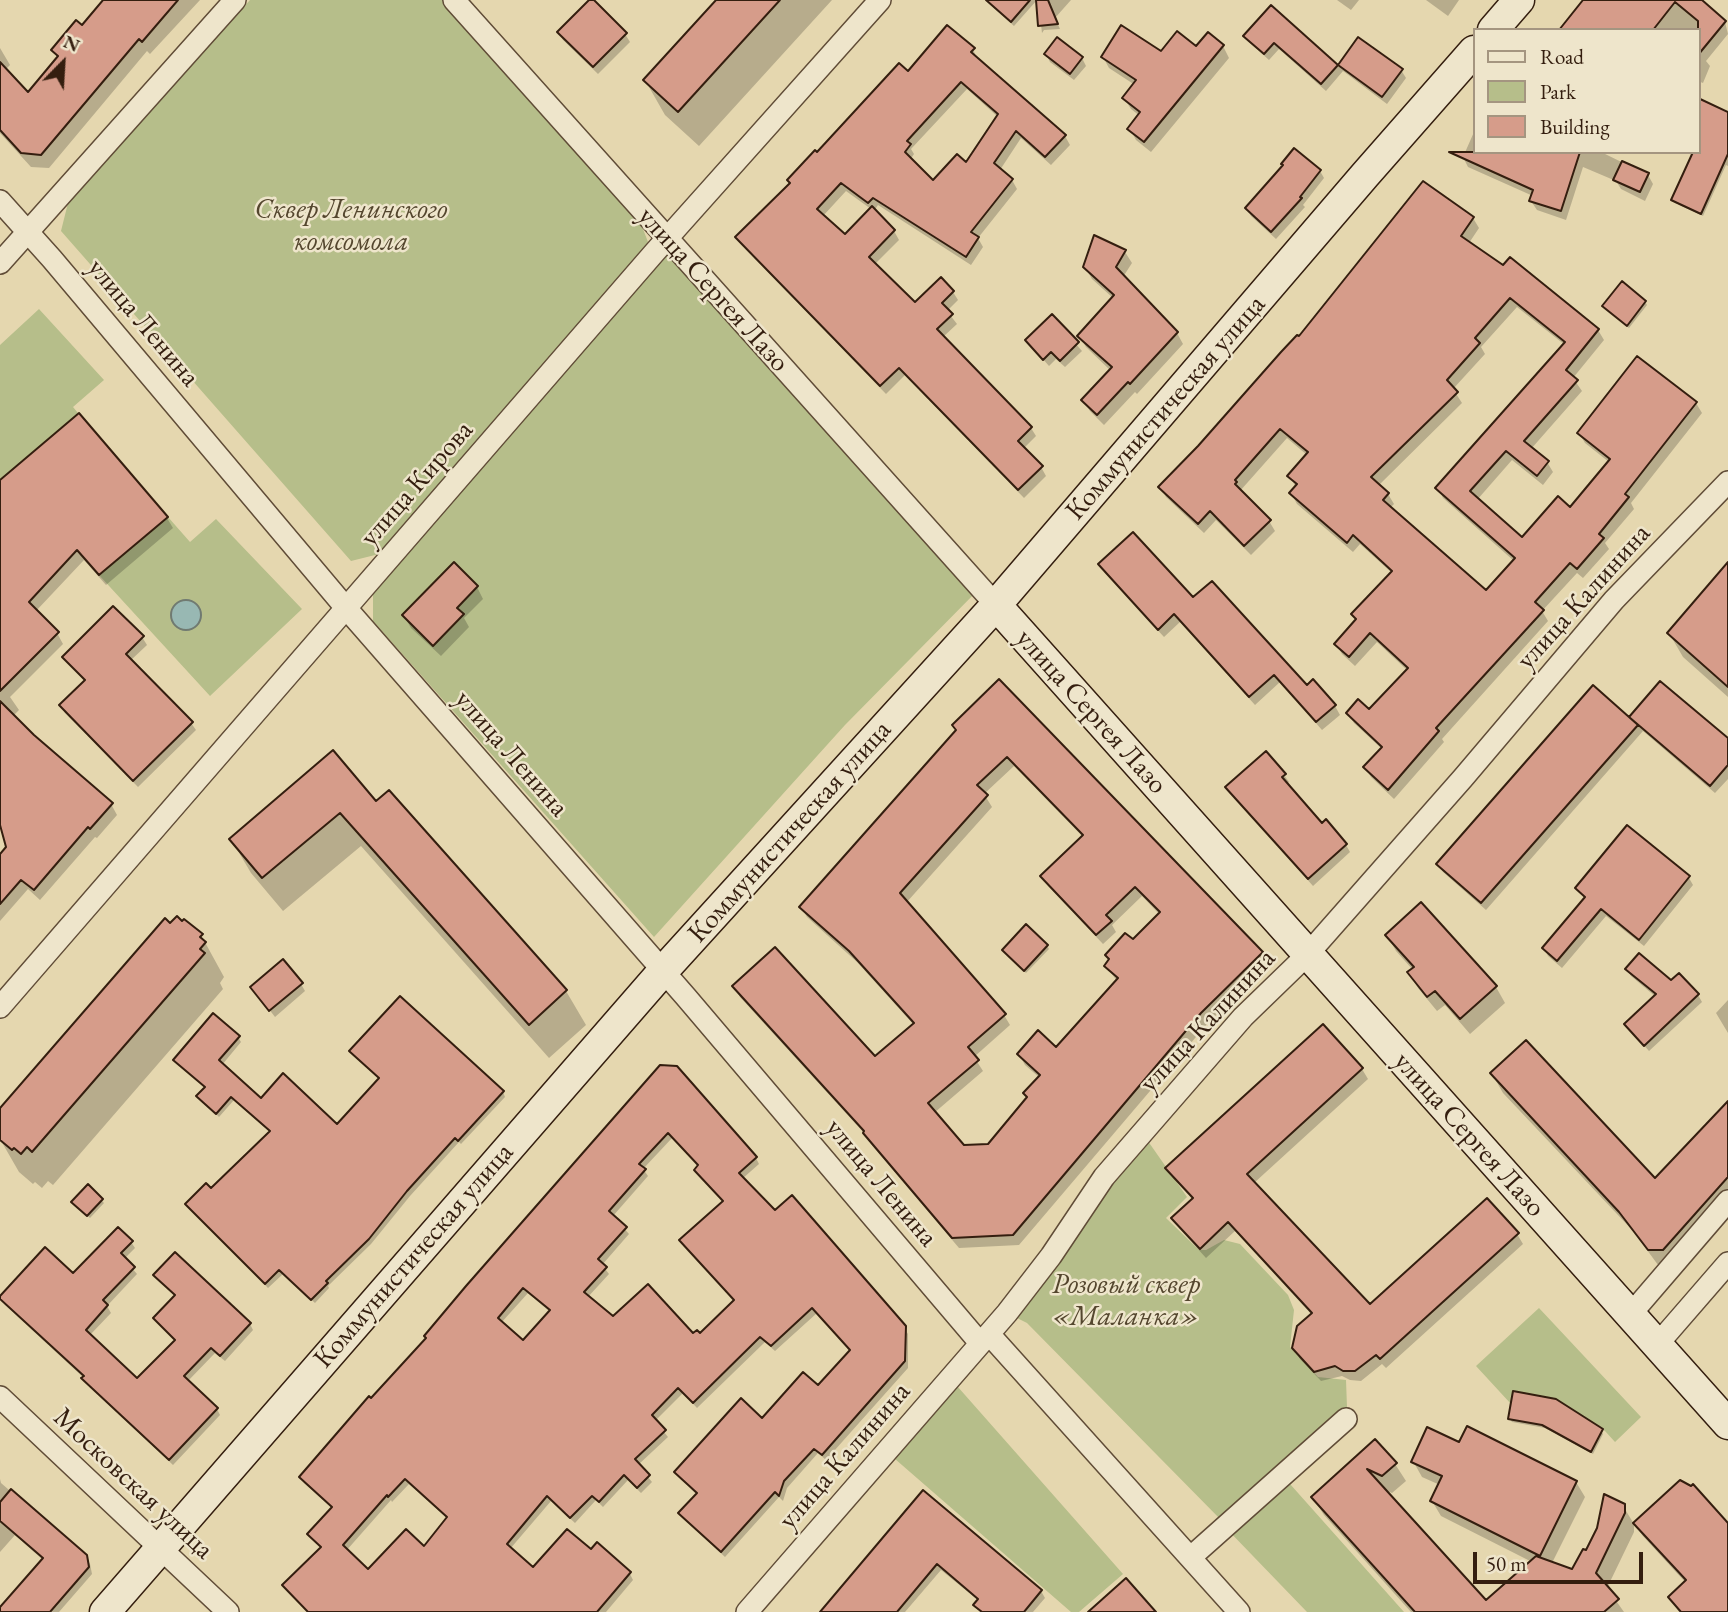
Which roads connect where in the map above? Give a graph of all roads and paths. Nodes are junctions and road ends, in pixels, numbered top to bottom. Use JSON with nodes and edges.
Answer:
{"nodes":[{"id":1,"x":235,"y":0,"type":"edge"},
{"id":2,"x":454,"y":0,"type":"edge"},
{"id":3,"x":880,"y":0,"type":"edge"},
{"id":4,"x":1519,"y":0,"type":"edge"},
{"id":5,"x":1495,"y":28,"type":"edge"},
{"id":6,"x":1472,"y":53,"type":"edge"},
{"id":7,"x":0,"y":201,"type":"edge"},
{"id":8,"x":28,"y":231,"type":"junction"},
{"id":9,"x":667,"y":238,"type":"junction"},
{"id":10,"x":0,"y":264,"type":"edge"},
{"id":11,"x":1728,"y":482,"type":"edge"},
{"id":12,"x":996,"y":606,"type":"junction"},
{"id":13,"x":346,"y":608,"type":"junction"},
{"id":14,"x":1307,"y":955,"type":"junction"},
{"id":15,"x":663,"y":971,"type":"junction"},
{"id":16,"x":0,"y":1007,"type":"edge"},
{"id":17,"x":1728,"y":1201,"type":"edge"},
{"id":18,"x":1728,"y":1263,"type":"edge"},
{"id":19,"x":1630,"y":1314,"type":"junction"},
{"id":20,"x":985,"y":1338,"type":"junction"},
{"id":21,"x":1656,"y":1346,"type":"junction"},
{"id":22,"x":0,"y":1397,"type":"edge"},
{"id":23,"x":1346,"y":1419,"type":"dead end"},
{"id":24,"x":1728,"y":1424,"type":"edge"},
{"id":25,"x":160,"y":1547,"type":"junction"},
{"id":26,"x":1191,"y":1557,"type":"junction"},
{"id":27,"x":105,"y":1612,"type":"edge"},
{"id":28,"x":228,"y":1612,"type":"edge"},
{"id":29,"x":747,"y":1612,"type":"edge"},
{"id":30,"x":1239,"y":1612,"type":"edge"}],
"edges":[{"from":1,"to":8,"type":"street"},
{"from":2,"to":9,"type":"street","name":"улица Сергея Лазо"},
{"from":3,"to":9,"type":"street","name":"улица Кирова"},
{"from":4,"to":5,"type":"main road"},
{"from":6,"to":12,"type":"main road","name":"Коммунистическая улица"},
{"from":7,"to":8,"type":"street","name":"улица Ленина"},
{"from":8,"to":10,"type":"street"},
{"from":8,"to":13,"type":"street","name":"улица Ленина"},
{"from":9,"to":12,"type":"street","name":"улица Сергея Лазо"},
{"from":9,"to":13,"type":"street","name":"улица Кирова"},
{"from":11,"to":14,"type":"street","name":"улица Калинина"},
{"from":12,"to":14,"type":"main road","name":"улица Сергея Лазо"},
{"from":12,"to":15,"type":"main road","name":"Коммунистическая улица"},
{"from":13,"to":15,"type":"street","name":"улица Ленина"},
{"from":13,"to":16,"type":"street","name":"улица Кирова"},
{"from":14,"to":19,"type":"main road","name":"улица Сергея Лазо"},
{"from":14,"to":20,"type":"street","name":"улица Калинина"},
{"from":15,"to":20,"type":"street","name":"улица Ленина"},
{"from":15,"to":25,"type":"main road","name":"Коммунистическая улица"},
{"from":17,"to":19,"type":"street"},
{"from":18,"to":21,"type":"street"},
{"from":19,"to":21,"type":"main road","name":"улица Сергея Лазо"},
{"from":20,"to":26,"type":"street","name":"улица Ленина"},
{"from":20,"to":29,"type":"street","name":"улица Калинина"},
{"from":21,"to":24,"type":"main road","name":"улица Сергея Лазо"},
{"from":22,"to":25,"type":"street","name":"Московская улица"},
{"from":23,"to":26,"type":"street"},
{"from":25,"to":27,"type":"main road","name":"Коммунистическая улица"},
{"from":25,"to":28,"type":"street","name":"Московская улица"},
{"from":26,"to":30,"type":"street","name":"улица Ленина"}]}
